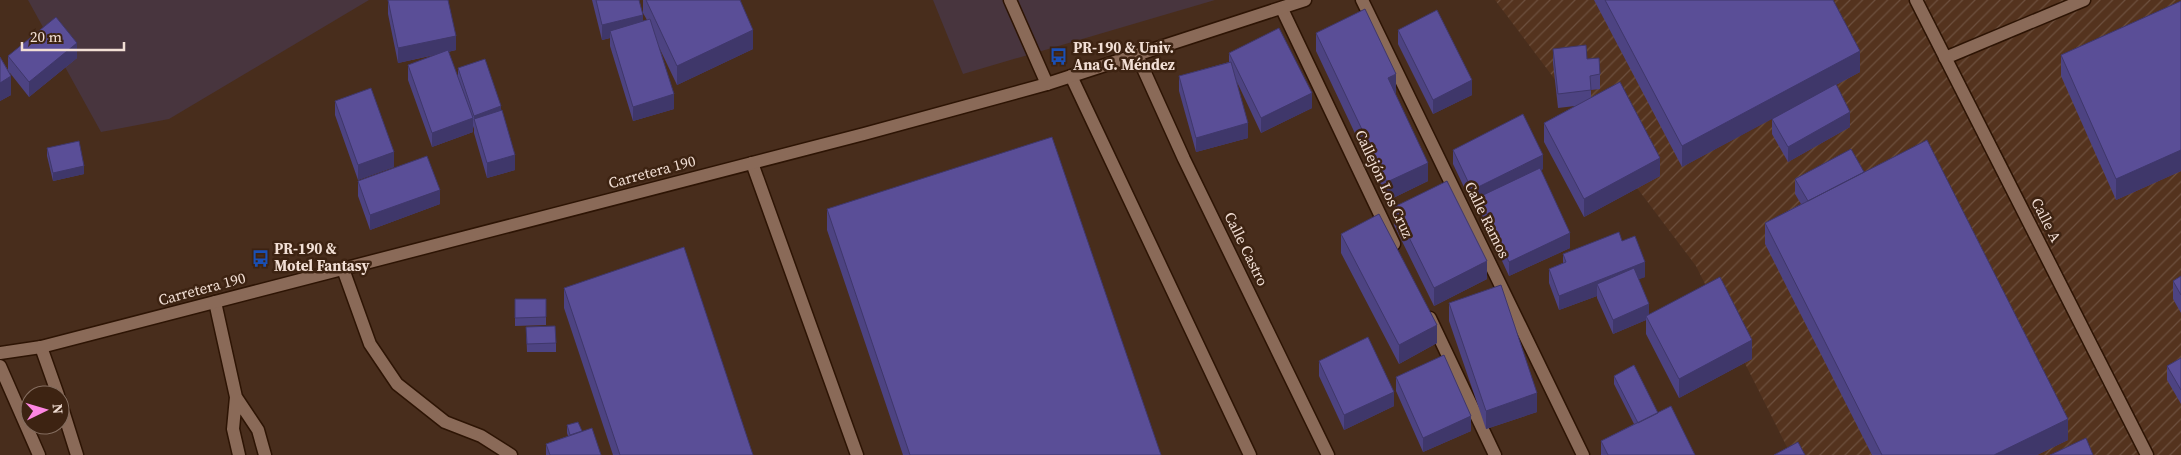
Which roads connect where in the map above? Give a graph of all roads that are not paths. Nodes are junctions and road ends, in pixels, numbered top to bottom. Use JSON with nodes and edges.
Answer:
{"nodes":[{"id":1,"x":1010,"y":0,"type":"edge"},
{"id":2,"x":1306,"y":0,"type":"edge"},
{"id":3,"x":1362,"y":0,"type":"edge"},
{"id":4,"x":1916,"y":0,"type":"edge"},
{"id":5,"x":2084,"y":0,"type":"edge"},
{"id":6,"x":1282,"y":9,"type":"junction"},
{"id":7,"x":1137,"y":55,"type":"junction"},
{"id":8,"x":1945,"y":58,"type":"junction"},
{"id":9,"x":1072,"y":76,"type":"junction"},
{"id":10,"x":1047,"y":84,"type":"junction"},
{"id":11,"x":752,"y":163,"type":"junction"},
{"id":12,"x":1401,"y":259,"type":"edge"},
{"id":13,"x":344,"y":268,"type":"junction"},
{"id":14,"x":215,"y":302,"type":"junction"},
{"id":15,"x":1422,"y":303,"type":"edge"},
{"id":16,"x":41,"y":347,"type":"junction"},
{"id":17,"x":0,"y":353,"type":"edge"},
{"id":18,"x":0,"y":366,"type":"edge"},
{"id":19,"x":54,"y":385,"type":"edge"},
{"id":20,"x":236,"y":397,"type":"junction"},
{"id":21,"x":70,"y":433,"type":"edge"},
{"id":22,"x":39,"y":455,"type":"edge"},
{"id":23,"x":77,"y":455,"type":"edge"},
{"id":24,"x":239,"y":455,"type":"edge"},
{"id":25,"x":265,"y":455,"type":"edge"},
{"id":26,"x":511,"y":455,"type":"edge"},
{"id":27,"x":857,"y":455,"type":"edge"},
{"id":28,"x":1250,"y":455,"type":"edge"},
{"id":29,"x":1328,"y":455,"type":"edge"},
{"id":30,"x":1495,"y":455,"type":"edge"},
{"id":31,"x":1583,"y":455,"type":"edge"},
{"id":32,"x":2147,"y":455,"type":"edge"}],
"edges":[{"from":1,"to":10,"type":"street"},
{"from":2,"to":6,"type":"street","name":"Carretera 190"},
{"from":3,"to":31,"type":"street","name":"Calle Ramos"},
{"from":4,"to":8,"type":"street","name":"Calle A"},
{"from":5,"to":8,"type":"street"},
{"from":6,"to":7,"type":"street","name":"Carretera 190"},
{"from":6,"to":12,"type":"street","name":"Callejón Los Cruz"},
{"from":7,"to":9,"type":"street","name":"Carretera 190"},
{"from":7,"to":29,"type":"street","name":"Calle Castro"},
{"from":8,"to":32,"type":"street","name":"Calle A"},
{"from":9,"to":10,"type":"street","name":"Carretera 190"},
{"from":9,"to":28,"type":"street"},
{"from":10,"to":11,"type":"street","name":"Carretera 190"},
{"from":11,"to":13,"type":"street","name":"Carretera 190"},
{"from":11,"to":27,"type":"street"},
{"from":13,"to":14,"type":"street","name":"Carretera 190"},
{"from":13,"to":26,"type":"street"},
{"from":14,"to":16,"type":"street","name":"Carretera 190"},
{"from":14,"to":20,"type":"street"},
{"from":15,"to":30,"type":"street"},
{"from":16,"to":17,"type":"street","name":"Carretera 190"},
{"from":16,"to":19,"type":"street"},
{"from":18,"to":22,"type":"street"},
{"from":20,"to":24,"type":"street"},
{"from":20,"to":25,"type":"street"},
{"from":21,"to":23,"type":"street"}]}
